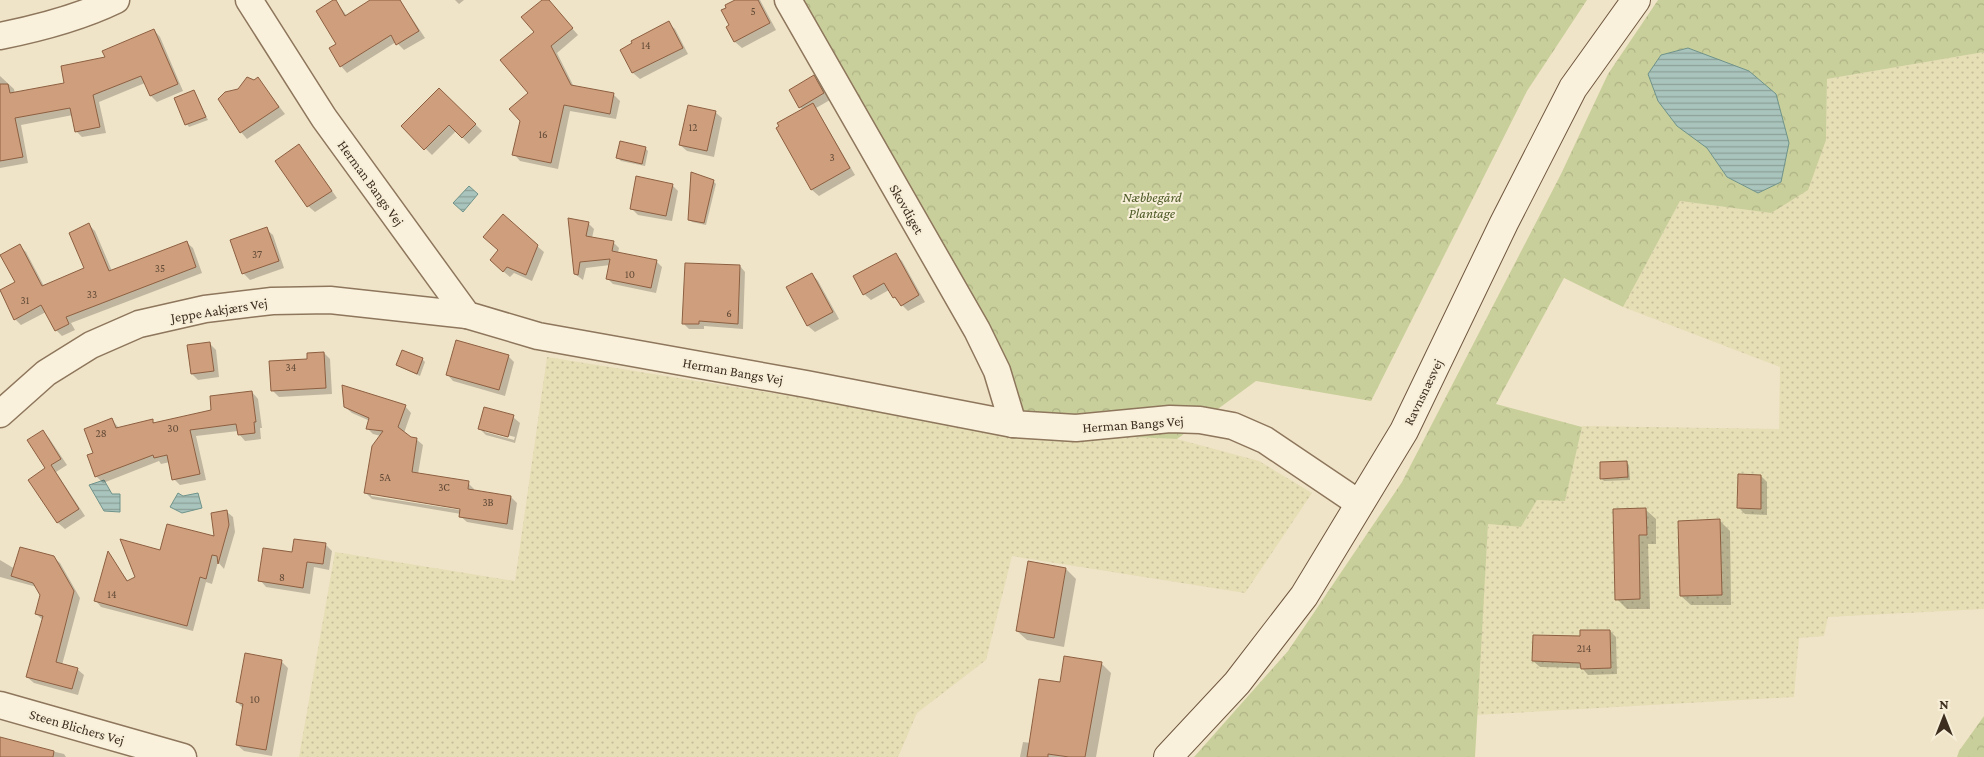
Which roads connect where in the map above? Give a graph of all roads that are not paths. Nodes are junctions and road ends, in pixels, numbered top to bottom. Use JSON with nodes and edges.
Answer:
{"nodes":[{"id":1,"x":116,"y":0,"type":"edge"},
{"id":2,"x":249,"y":0,"type":"edge"},
{"id":3,"x":788,"y":0,"type":"edge"},
{"id":4,"x":1636,"y":0,"type":"edge"},
{"id":5,"x":0,"y":36,"type":"edge"},
{"id":6,"x":467,"y":315,"type":"junction"},
{"id":7,"x":0,"y":414,"type":"edge"},
{"id":8,"x":1013,"y":424,"type":"junction"},
{"id":9,"x":1360,"y":504,"type":"junction"},
{"id":10,"x":0,"y":705,"type":"edge"},
{"id":11,"x":183,"y":757,"type":"edge"},
{"id":12,"x":1168,"y":757,"type":"edge"}],
"edges":[{"from":1,"to":5,"type":"street"},
{"from":2,"to":6,"type":"street","name":"Herman Bangs Vej"},
{"from":3,"to":8,"type":"street","name":"Skovdiget"},
{"from":4,"to":9,"type":"main road","name":"Ravnsnæsvej"},
{"from":6,"to":7,"type":"street","name":"Jeppe Aakjærs Vej"},
{"from":6,"to":8,"type":"street","name":"Herman Bangs Vej"},
{"from":8,"to":9,"type":"street","name":"Herman Bangs Vej"},
{"from":9,"to":12,"type":"main road","name":"Ravnsnæsvej"},
{"from":10,"to":11,"type":"street","name":"Steen Blichers Vej"}]}
